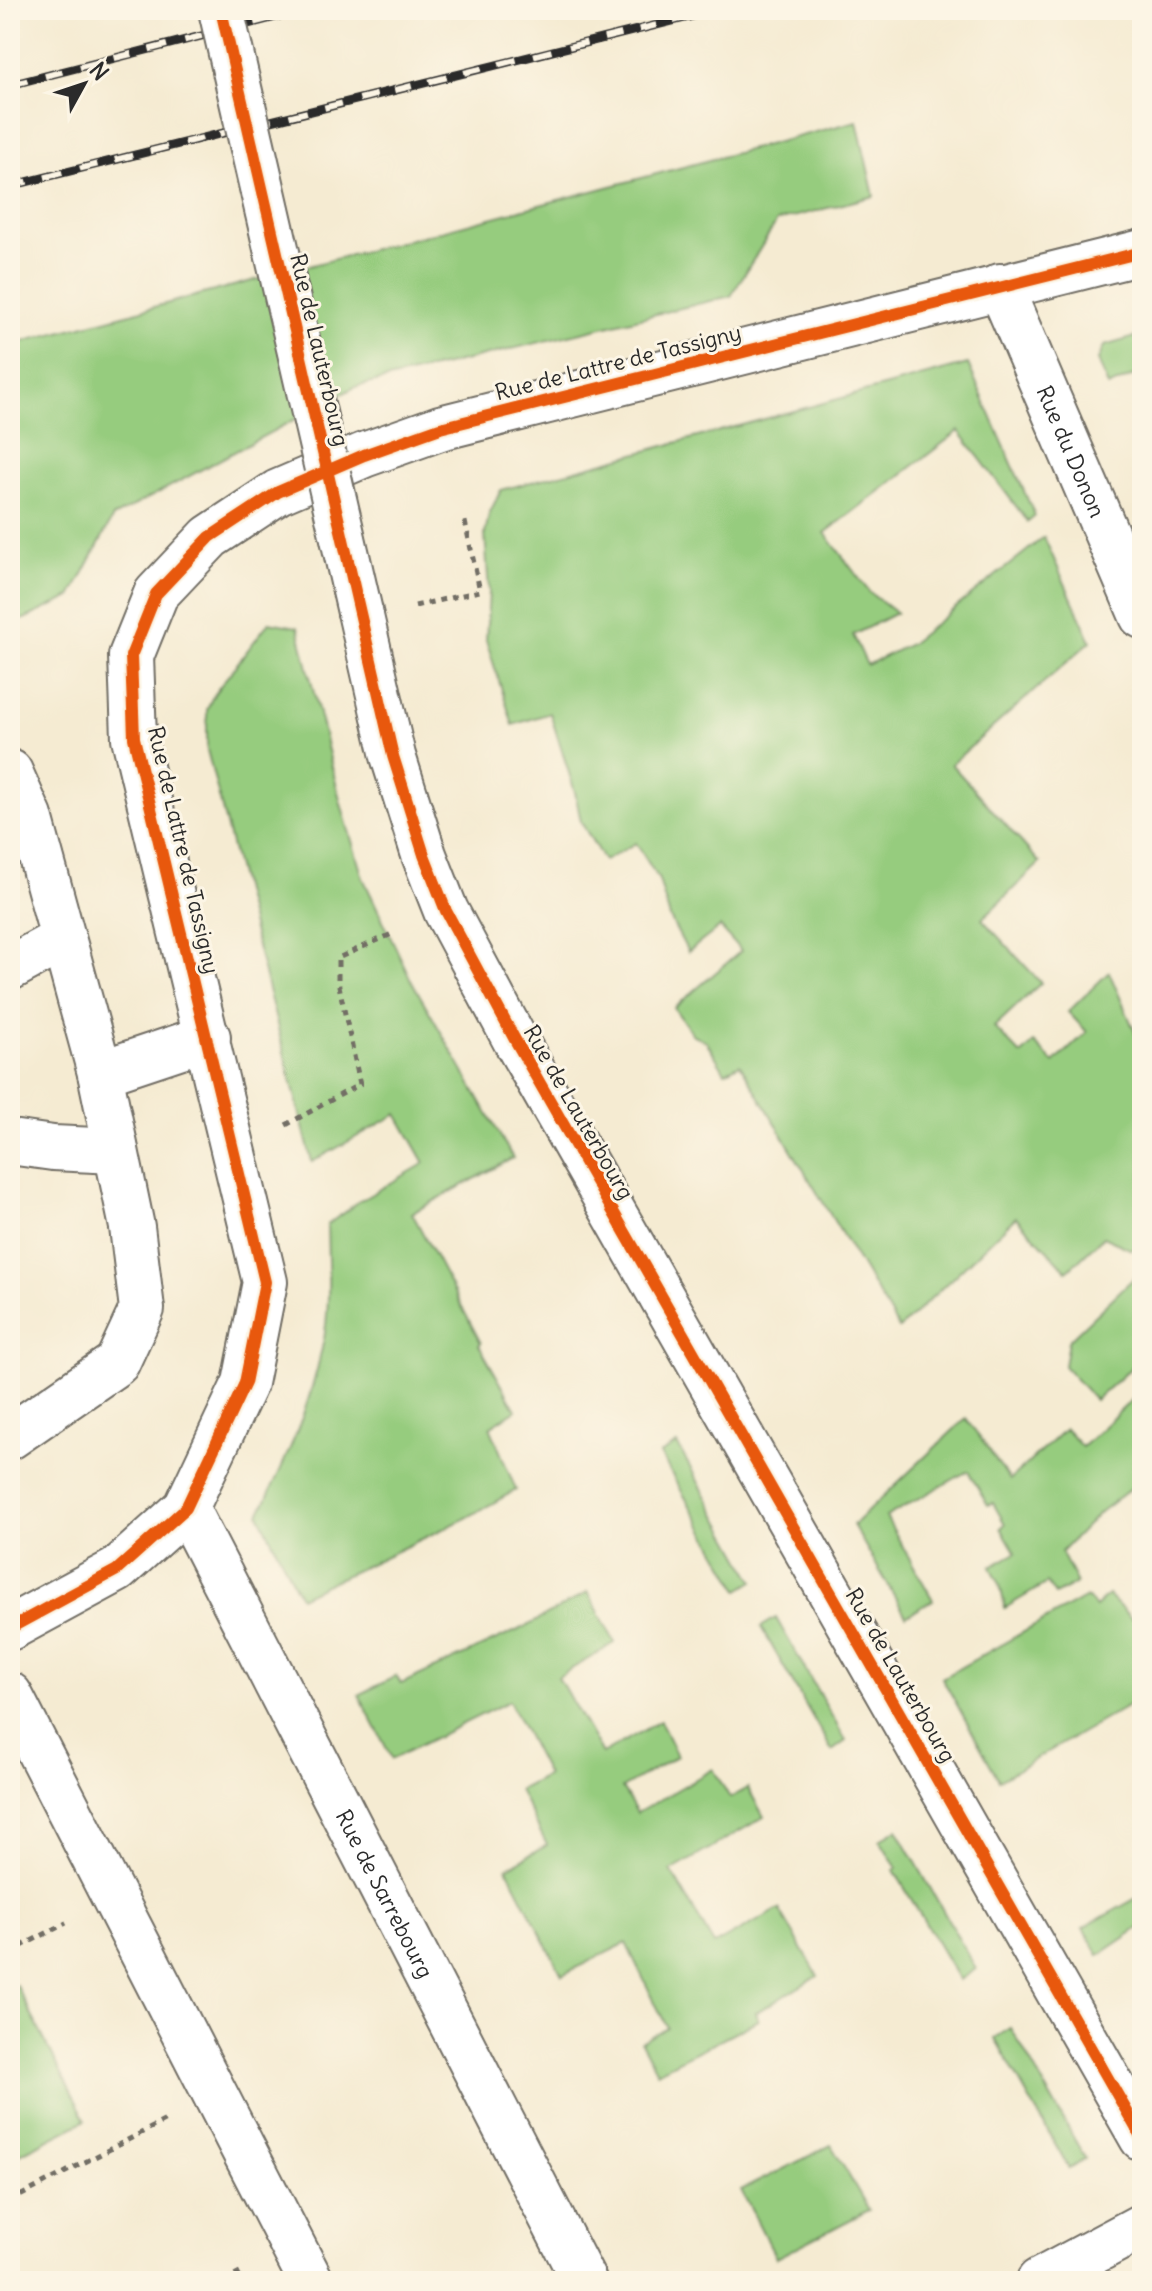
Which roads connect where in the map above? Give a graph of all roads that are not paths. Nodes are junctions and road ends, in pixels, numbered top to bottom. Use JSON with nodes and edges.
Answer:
{"nodes":[{"id":1,"x":221,"y":10,"type":"edge"},
{"id":2,"x":1142,"y":252,"type":"edge"},
{"id":3,"x":1000,"y":286,"type":"junction"},
{"id":4,"x":1142,"y":616,"type":"edge"},
{"id":5,"x":10,"y":772,"type":"edge"},
{"id":6,"x":63,"y":939,"type":"junction"},
{"id":7,"x":10,"y":968,"type":"edge"},
{"id":8,"x":208,"y":1037,"type":"junction"},
{"id":9,"x":100,"y":1073,"type":"junction"},
{"id":10,"x":10,"y":1142,"type":"edge"},
{"id":11,"x":116,"y":1151,"type":"junction"},
{"id":12,"x":10,"y":1437,"type":"edge"},
{"id":13,"x":186,"y":1508,"type":"junction"},
{"id":14,"x":10,"y":1628,"type":"edge"},
{"id":15,"x":10,"y":1695,"type":"edge"},
{"id":16,"x":1142,"y":2138,"type":"edge"},
{"id":17,"x":1142,"y":2226,"type":"edge"},
{"id":18,"x":311,"y":2281,"type":"edge"},
{"id":19,"x":584,"y":2281,"type":"edge"},
{"id":20,"x":1039,"y":2281,"type":"edge"}],
"edges":[{"from":1,"to":16,"type":"street","name":"Rue de Lauterbourg","bridge":true},
{"from":2,"to":3,"type":"street","name":"Rue de Lattre de Tassigny"},
{"from":3,"to":4,"type":"street","name":"Rue du Donon"},
{"from":3,"to":8,"type":"street","name":"Rue de Lattre de Tassigny"},
{"from":5,"to":6,"type":"street"},
{"from":6,"to":7,"type":"street"},
{"from":6,"to":9,"type":"street"},
{"from":8,"to":9,"type":"street"},
{"from":8,"to":13,"type":"street","name":"Rue de Lattre de Tassigny"},
{"from":9,"to":11,"type":"street"},
{"from":10,"to":11,"type":"street"},
{"from":11,"to":12,"type":"street"},
{"from":13,"to":14,"type":"street","name":"Rue de Lattre de Tassigny"},
{"from":13,"to":19,"type":"street","name":"Rue de Sarrebourg"},
{"from":15,"to":18,"type":"street"},
{"from":17,"to":20,"type":"street"}]}
